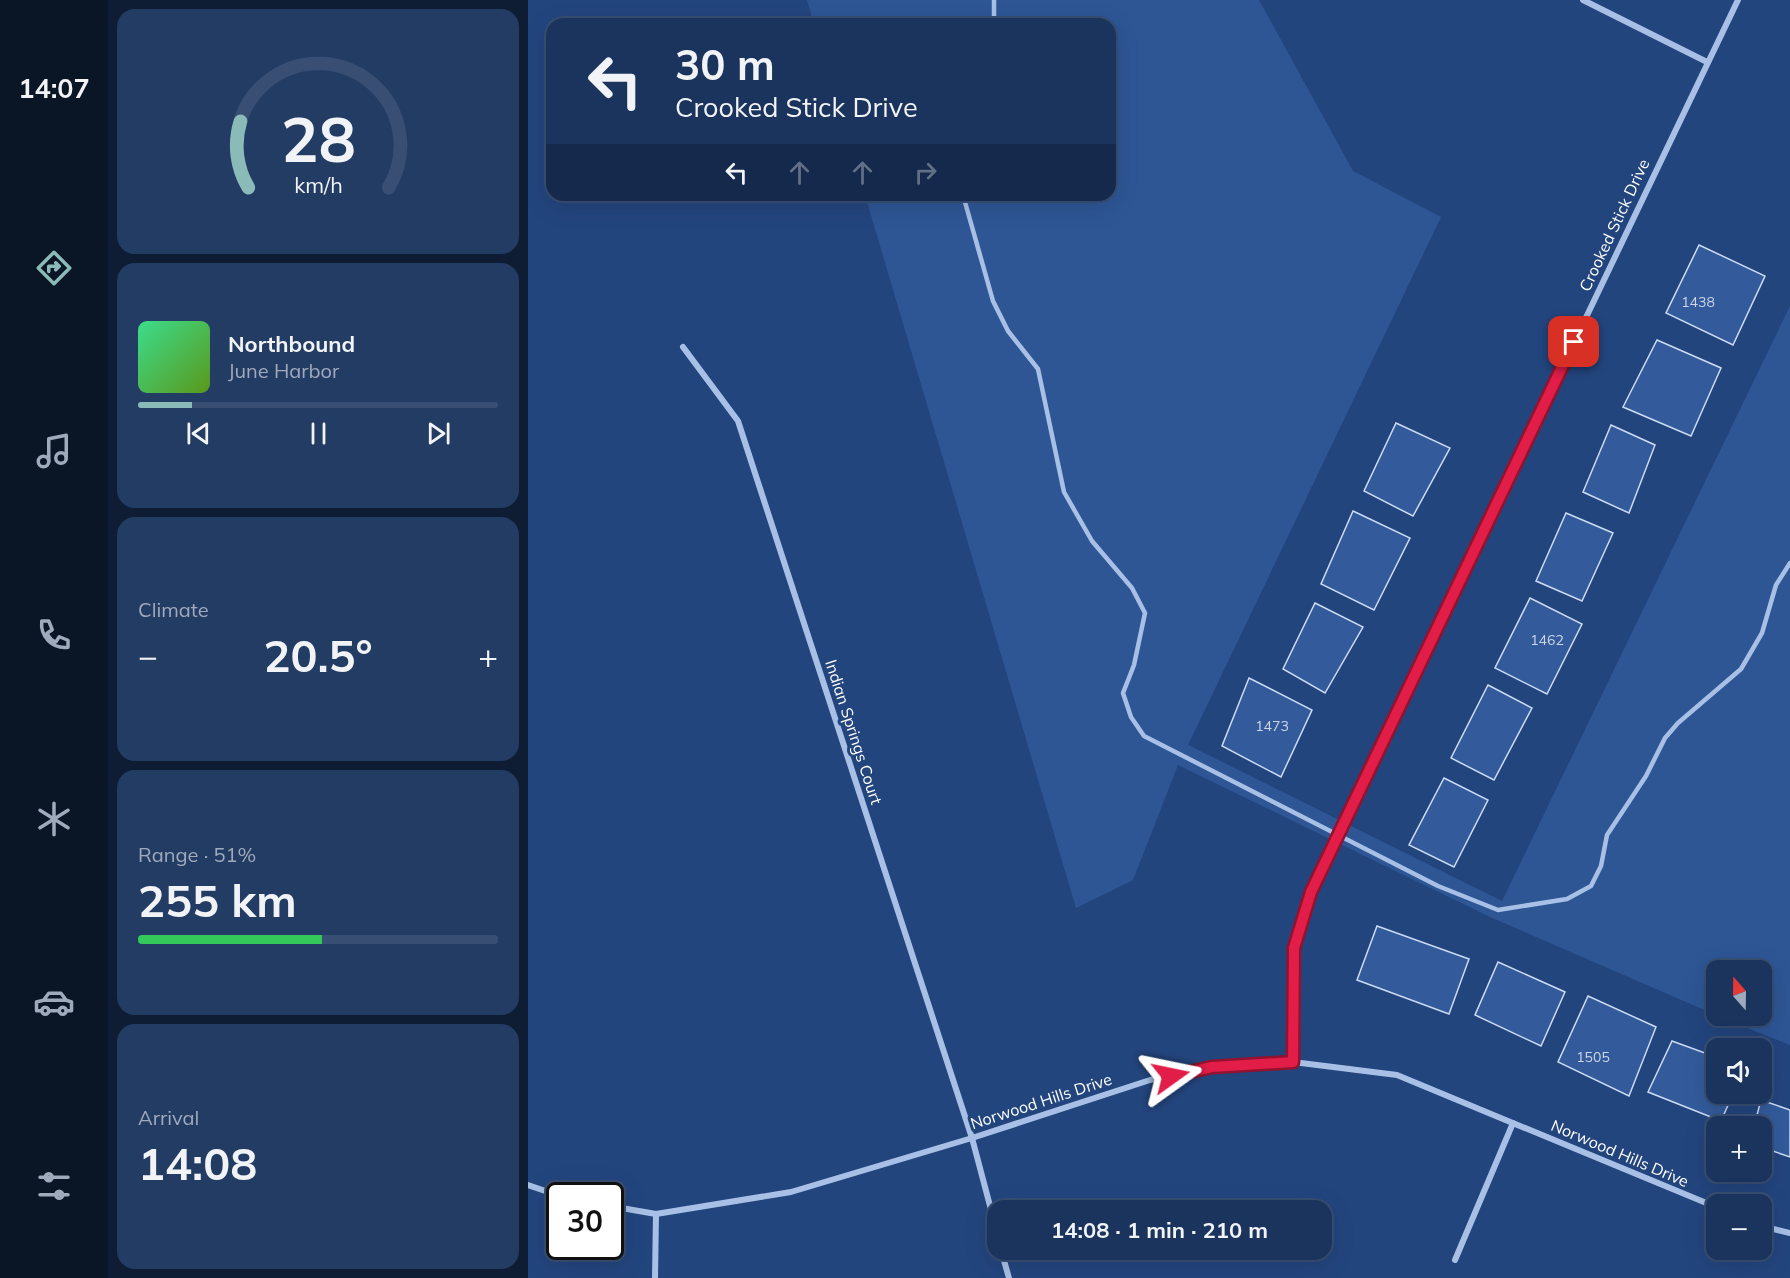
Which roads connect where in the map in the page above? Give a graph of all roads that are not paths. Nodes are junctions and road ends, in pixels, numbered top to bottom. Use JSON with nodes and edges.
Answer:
{"nodes":[{"id":1,"x":994,"y":0,"type":"edge"},
{"id":2,"x":1583,"y":0,"type":"edge"},
{"id":3,"x":1738,"y":0,"type":"edge"},
{"id":4,"x":994,"y":18,"type":"edge"},
{"id":5,"x":1707,"y":62,"type":"junction"},
{"id":6,"x":965,"y":201,"type":"edge"},
{"id":7,"x":683,"y":347,"type":"dead end"},
{"id":8,"x":1790,"y":564,"type":"edge"},
{"id":9,"x":1338,"y":837,"type":"junction"},
{"id":10,"x":1293,"y":1062,"type":"junction"},
{"id":11,"x":1513,"y":1123,"type":"junction"},
{"id":12,"x":972,"y":1138,"type":"junction"},
{"id":13,"x":528,"y":1185,"type":"edge"},
{"id":14,"x":546,"y":1191,"type":"edge"},
{"id":15,"x":988,"y":1200,"type":"edge"},
{"id":16,"x":1706,"y":1203,"type":"edge"},
{"id":17,"x":624,"y":1208,"type":"edge"},
{"id":18,"x":656,"y":1214,"type":"junction"},
{"id":19,"x":1772,"y":1229,"type":"edge"},
{"id":20,"x":1790,"y":1233,"type":"edge"},
{"id":21,"x":1004,"y":1260,"type":"edge"},
{"id":22,"x":1455,"y":1260,"type":"dead end"},
{"id":23,"x":655,"y":1278,"type":"edge"},
{"id":24,"x":1009,"y":1278,"type":"edge"}],
"edges":[{"from":1,"to":4,"type":"lane"},
{"from":2,"to":5,"type":"street"},
{"from":3,"to":5,"type":"street","name":"Crooked Stick Drive"},
{"from":5,"to":9,"type":"street","name":"Crooked Stick Drive"},
{"from":6,"to":9,"type":"lane"},
{"from":7,"to":12,"type":"street","name":"Indian Springs Court"},
{"from":8,"to":9,"type":"lane"},
{"from":9,"to":10,"type":"street","name":"Crooked Stick Drive"},
{"from":10,"to":11,"type":"street","name":"Norwood Hills Drive"},
{"from":10,"to":12,"type":"street","name":"Norwood Hills Drive"},
{"from":11,"to":16,"type":"street","name":"Norwood Hills Drive"},
{"from":11,"to":22,"type":"street"},
{"from":12,"to":15,"type":"street","name":"Indian Springs Court"},
{"from":12,"to":18,"type":"street","name":"Norwood Hills Drive"},
{"from":13,"to":14,"type":"street"},
{"from":17,"to":18,"type":"street","name":"Norwood Hills Drive"},
{"from":18,"to":23,"type":"street"},
{"from":19,"to":20,"type":"street"},
{"from":21,"to":24,"type":"street"}]}
